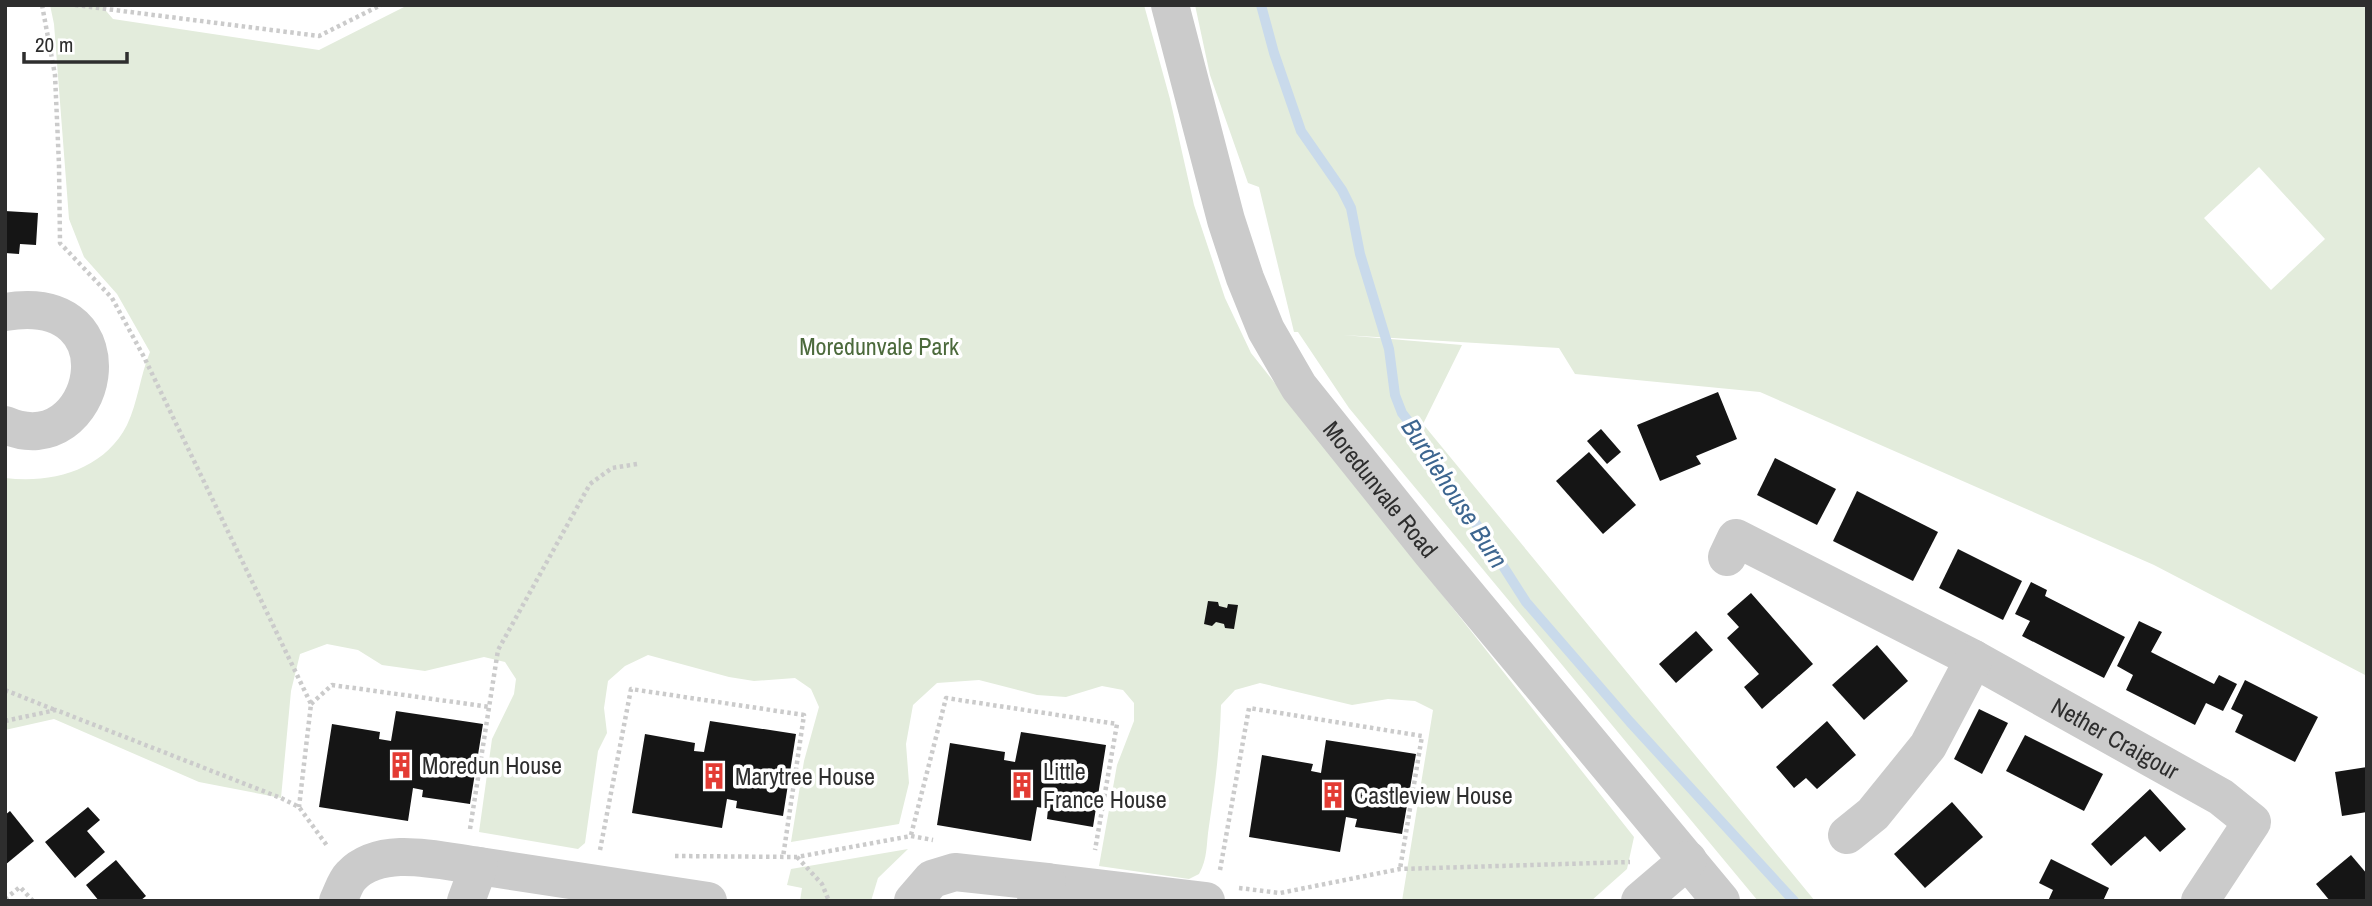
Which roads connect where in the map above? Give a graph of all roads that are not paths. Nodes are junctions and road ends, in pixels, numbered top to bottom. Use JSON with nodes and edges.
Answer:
{"nodes":[{"id":1,"x":1170,"y":5,"type":"edge"},
{"id":2,"x":5,"y":312,"type":"edge"},
{"id":3,"x":5,"y":425,"type":"edge"},
{"id":4,"x":1727,"y":557,"type":"dead end"},
{"id":5,"x":1974,"y":659,"type":"junction"},
{"id":6,"x":1848,"y":837,"type":"dead end"},
{"id":7,"x":1688,"y":860,"type":"junction"},
{"id":8,"x":468,"y":877,"type":"edge"},
{"id":9,"x":1213,"y":886,"type":"edge"},
{"id":10,"x":344,"y":889,"type":"edge"},
{"id":11,"x":1042,"y":891,"type":"edge"},
{"id":12,"x":708,"y":901,"type":"edge"},
{"id":13,"x":913,"y":901,"type":"edge"},
{"id":14,"x":1640,"y":901,"type":"edge"},
{"id":15,"x":1721,"y":901,"type":"edge"},
{"id":16,"x":2200,"y":901,"type":"edge"}],
"edges":[{"from":1,"to":7,"type":"street","name":"Moredunvale Road"},
{"from":2,"to":3,"type":"street"},
{"from":4,"to":5,"type":"street","name":"Nether Craigour"},
{"from":5,"to":6,"type":"street"},
{"from":5,"to":16,"type":"street","name":"Nether Craigour"},
{"from":7,"to":14,"type":"street"},
{"from":7,"to":15,"type":"street","name":"Moredunvale Road"},
{"from":8,"to":10,"type":"street"},
{"from":8,"to":12,"type":"street"},
{"from":9,"to":11,"type":"street"},
{"from":11,"to":13,"type":"street"}]}
